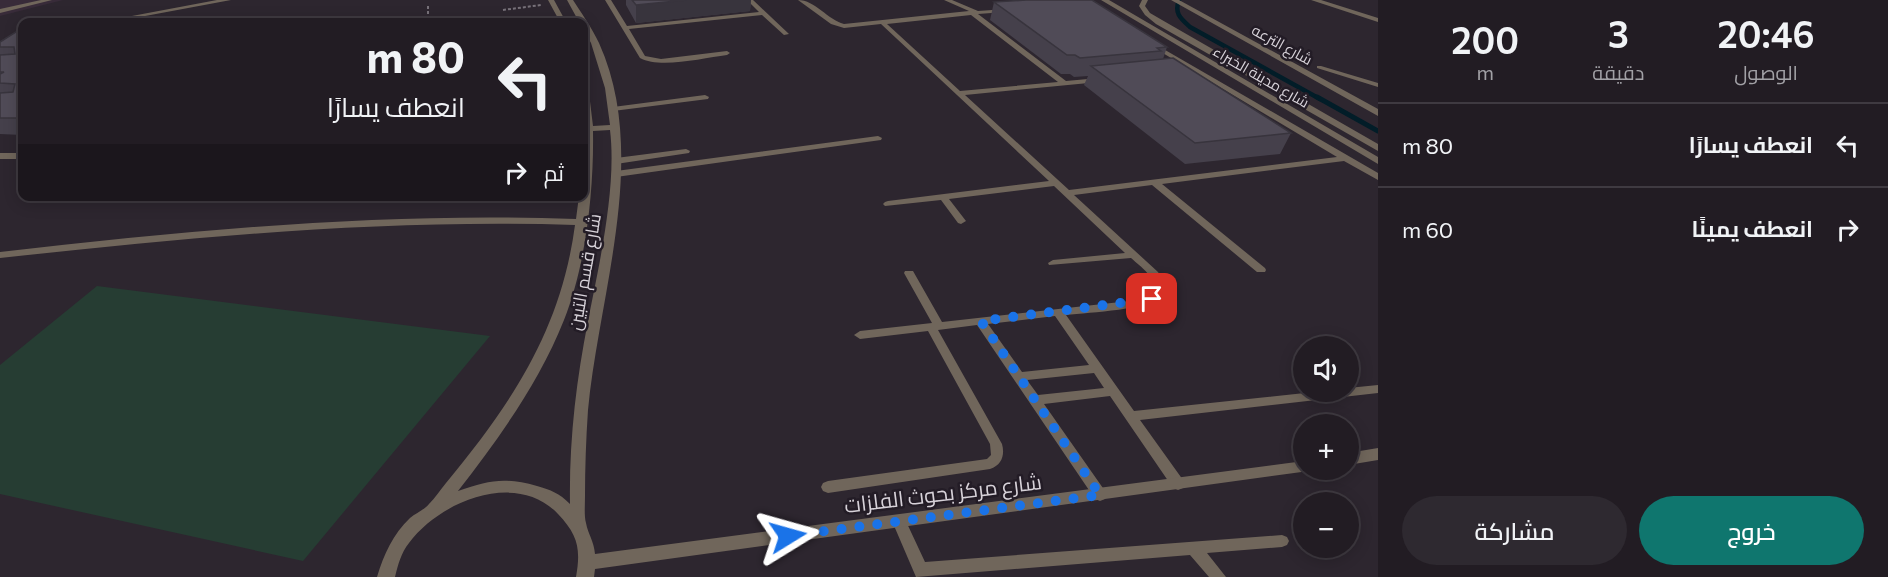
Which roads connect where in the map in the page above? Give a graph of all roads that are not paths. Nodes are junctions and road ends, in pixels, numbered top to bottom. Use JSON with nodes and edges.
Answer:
{"nodes":[{"id":1,"x":18,"y":0,"type":"edge"},
{"id":2,"x":49,"y":0,"type":"edge"},
{"id":3,"x":228,"y":0,"type":"edge"},
{"id":4,"x":570,"y":0,"type":"edge"},
{"id":5,"x":609,"y":0,"type":"edge"},
{"id":6,"x":750,"y":0,"type":"edge"},
{"id":7,"x":801,"y":0,"type":"edge"},
{"id":8,"x":947,"y":0,"type":"edge"},
{"id":9,"x":1104,"y":0,"type":"edge"},
{"id":10,"x":1123,"y":0,"type":"edge"},
{"id":11,"x":1145,"y":0,"type":"edge"},
{"id":12,"x":1174,"y":0,"type":"edge"},
{"id":13,"x":1314,"y":0,"type":"edge"},
{"id":14,"x":552,"y":2,"type":"edge"},
{"id":15,"x":0,"y":4,"type":"edge"},
{"id":16,"x":1016,"y":9,"type":"edge"},
{"id":17,"x":0,"y":11,"type":"edge"},
{"id":18,"x":974,"y":12,"type":"junction"},
{"id":19,"x":764,"y":13,"type":"junction"},
{"id":20,"x":1130,"y":16,"type":"junction"},
{"id":21,"x":134,"y":17,"type":"junction"},
{"id":22,"x":128,"y":18,"type":"edge"},
{"id":23,"x":143,"y":18,"type":"edge"},
{"id":24,"x":561,"y":18,"type":"edge"},
{"id":25,"x":581,"y":18,"type":"edge"},
{"id":26,"x":1377,"y":19,"type":"edge"},
{"id":27,"x":883,"y":23,"type":"junction"},
{"id":28,"x":625,"y":28,"type":"junction"},
{"id":29,"x":588,"y":30,"type":"edge"},
{"id":30,"x":786,"y":34,"type":"dead end"},
{"id":31,"x":1145,"y":40,"type":"edge"},
{"id":32,"x":727,"y":53,"type":"dead end"},
{"id":33,"x":1319,"y":67,"type":"dead end"},
{"id":34,"x":1196,"y":70,"type":"junction"},
{"id":35,"x":1185,"y":71,"type":"edge"},
{"id":36,"x":1341,"y":74,"type":"junction"},
{"id":37,"x":1108,"y":79,"type":"edge"},
{"id":38,"x":1317,"y":79,"type":"junction"},
{"id":39,"x":1064,"y":83,"type":"junction"},
{"id":40,"x":1378,"y":84,"type":"edge"},
{"id":41,"x":958,"y":93,"type":"junction"},
{"id":42,"x":705,"y":97,"type":"dead end"},
{"id":43,"x":613,"y":109,"type":"junction"},
{"id":44,"x":1378,"y":113,"type":"edge"},
{"id":45,"x":615,"y":127,"type":"junction"},
{"id":46,"x":588,"y":129,"type":"edge"},
{"id":47,"x":588,"y":136,"type":"edge"},
{"id":48,"x":878,"y":138,"type":"dead end"},
{"id":49,"x":1378,"y":148,"type":"edge"},
{"id":50,"x":686,"y":152,"type":"dead end"},
{"id":51,"x":0,"y":156,"type":"edge"},
{"id":52,"x":18,"y":156,"type":"edge"},
{"id":53,"x":1346,"y":158,"type":"junction"},
{"id":54,"x":616,"y":161,"type":"junction"},
{"id":55,"x":1378,"y":161,"type":"edge"},
{"id":56,"x":588,"y":168,"type":"edge"},
{"id":57,"x":616,"y":174,"type":"junction"},
{"id":58,"x":1378,"y":177,"type":"edge"},
{"id":59,"x":1154,"y":182,"type":"junction"},
{"id":60,"x":1056,"y":183,"type":"junction"},
{"id":61,"x":1067,"y":194,"type":"junction"},
{"id":62,"x":943,"y":197,"type":"junction"},
{"id":63,"x":584,"y":201,"type":"edge"},
{"id":64,"x":888,"y":204,"type":"dead end"},
{"id":65,"x":962,"y":221,"type":"dead end"},
{"id":66,"x":582,"y":222,"type":"junction"},
{"id":67,"x":0,"y":255,"type":"edge"},
{"id":68,"x":1133,"y":255,"type":"junction"},
{"id":69,"x":1053,"y":263,"type":"dead end"},
{"id":70,"x":1261,"y":270,"type":"dead end"},
{"id":71,"x":909,"y":273,"type":"dead end"},
{"id":72,"x":1058,"y":312,"type":"junction"},
{"id":73,"x":981,"y":321,"type":"junction"},
{"id":74,"x":935,"y":327,"type":"junction"},
{"id":75,"x":860,"y":335,"type":"dead end"},
{"id":76,"x":1097,"y":368,"type":"junction"},
{"id":77,"x":1019,"y":377,"type":"junction"},
{"id":78,"x":1378,"y":388,"type":"edge"},
{"id":79,"x":1113,"y":391,"type":"junction"},
{"id":80,"x":1035,"y":400,"type":"junction"},
{"id":81,"x":1131,"y":416,"type":"junction"},
{"id":82,"x":1378,"y":454,"type":"edge"},
{"id":83,"x":1359,"y":457,"type":"edge"},
{"id":84,"x":1293,"y":468,"type":"edge"},
{"id":85,"x":1178,"y":484,"type":"junction"},
{"id":86,"x":828,"y":487,"type":"dead end"},
{"id":87,"x":1100,"y":495,"type":"junction"},
{"id":88,"x":435,"y":508,"type":"junction"},
{"id":89,"x":899,"y":521,"type":"junction"},
{"id":90,"x":578,"y":522,"type":"junction"},
{"id":91,"x":1282,"y":541,"type":"dead end"},
{"id":92,"x":1194,"y":548,"type":"junction"},
{"id":93,"x":586,"y":569,"type":"edge"},
{"id":94,"x":923,"y":573,"type":"edge"},
{"id":95,"x":386,"y":577,"type":"edge"},
{"id":96,"x":1218,"y":577,"type":"edge"}],
"edges":[{"from":1,"to":15,"type":"lane"},
{"from":2,"to":17,"type":"lane"},
{"from":3,"to":21,"type":"street"},
{"from":4,"to":25,"type":"street","name":"شارع قسم التبين"},
{"from":5,"to":28,"type":"lane"},
{"from":6,"to":19,"type":"lane"},
{"from":7,"to":27,"type":"lane"},
{"from":8,"to":18,"type":"lane"},
{"from":9,"to":20,"type":"street","name":"شارع مدينة الخبراء"},
{"from":10,"to":20,"type":"street"},
{"from":11,"to":49,"type":"street","name":"شارع مدينة الخبراء"},
{"from":12,"to":38,"type":"street","name":"شارع الترعه"},
{"from":13,"to":26,"type":"street"},
{"from":14,"to":24,"type":"street"},
{"from":16,"to":18,"type":"lane"},
{"from":18,"to":27,"type":"lane"},
{"from":18,"to":39,"type":"lane"},
{"from":19,"to":28,"type":"lane"},
{"from":19,"to":30,"type":"lane"},
{"from":20,"to":55,"type":"street","name":"شارع مدينة الخبراء"},
{"from":21,"to":22,"type":"street"},
{"from":21,"to":23,"type":"street"},
{"from":27,"to":41,"type":"lane"},
{"from":28,"to":32,"type":"lane"},
{"from":29,"to":43,"type":"street","name":"شارع قسم التبين"},
{"from":31,"to":34,"type":"lane"},
{"from":33,"to":36,"type":"lane"},
{"from":34,"to":35,"type":"lane"},
{"from":34,"to":53,"type":"lane"},
{"from":36,"to":38,"type":"lane"},
{"from":36,"to":40,"type":"lane"},
{"from":37,"to":39,"type":"lane"},
{"from":38,"to":44,"type":"street","name":"شارع الترعه"},
{"from":39,"to":41,"type":"lane"},
{"from":41,"to":60,"type":"lane"},
{"from":42,"to":43,"type":"lane"},
{"from":43,"to":45,"type":"street","name":"شارع قسم التبين"},
{"from":45,"to":46,"type":"street"},
{"from":45,"to":54,"type":"street","name":"شارع قسم التبين"},
{"from":47,"to":56,"type":"street","name":"شارع قسم التبين"},
{"from":48,"to":57,"type":"lane"},
{"from":50,"to":54,"type":"lane"},
{"from":51,"to":52,"type":"street"},
{"from":53,"to":58,"type":"lane"},
{"from":53,"to":59,"type":"lane"},
{"from":54,"to":57,"type":"street","name":"شارع قسم التبين"},
{"from":57,"to":90,"type":"street","name":"شارع قسم التبين"},
{"from":59,"to":61,"type":"lane"},
{"from":59,"to":70,"type":"lane"},
{"from":60,"to":61,"type":"lane"},
{"from":60,"to":62,"type":"lane"},
{"from":61,"to":68,"type":"lane"},
{"from":62,"to":64,"type":"lane"},
{"from":62,"to":65,"type":"lane"},
{"from":63,"to":66,"type":"street","name":"شارع قسم التبين"},
{"from":66,"to":67,"type":"street"},
{"from":66,"to":88,"type":"street","name":"شارع قسم التبين"},
{"from":68,"to":69,"type":"lane"},
{"from":68,"to":72,"type":"lane"},
{"from":71,"to":74,"type":"lane"},
{"from":72,"to":73,"type":"lane"},
{"from":72,"to":76,"type":"lane"},
{"from":73,"to":74,"type":"lane"},
{"from":73,"to":77,"type":"lane"},
{"from":74,"to":75,"type":"lane"},
{"from":74,"to":86,"type":"lane"},
{"from":76,"to":77,"type":"lane"},
{"from":76,"to":79,"type":"lane"},
{"from":77,"to":80,"type":"lane"},
{"from":78,"to":81,"type":"lane"},
{"from":79,"to":80,"type":"lane"},
{"from":79,"to":81,"type":"lane"},
{"from":80,"to":87,"type":"lane"},
{"from":81,"to":85,"type":"lane"},
{"from":82,"to":83,"type":"street"},
{"from":84,"to":85,"type":"street","name":"شارع مركز بحوث الفلزات"},
{"from":85,"to":87,"type":"street","name":"شارع مركز بحوث الفلزات"},
{"from":87,"to":89,"type":"street","name":"شارع مركز بحوث الفلزات"},
{"from":88,"to":90,"type":"street"},
{"from":88,"to":95,"type":"street"},
{"from":89,"to":93,"type":"street","name":"شارع مركز بحوث الفلزات"},
{"from":89,"to":94,"type":"lane"},
{"from":90,"to":93,"type":"street"},
{"from":91,"to":92,"type":"lane"},
{"from":92,"to":94,"type":"lane"},
{"from":92,"to":96,"type":"lane"}]}
